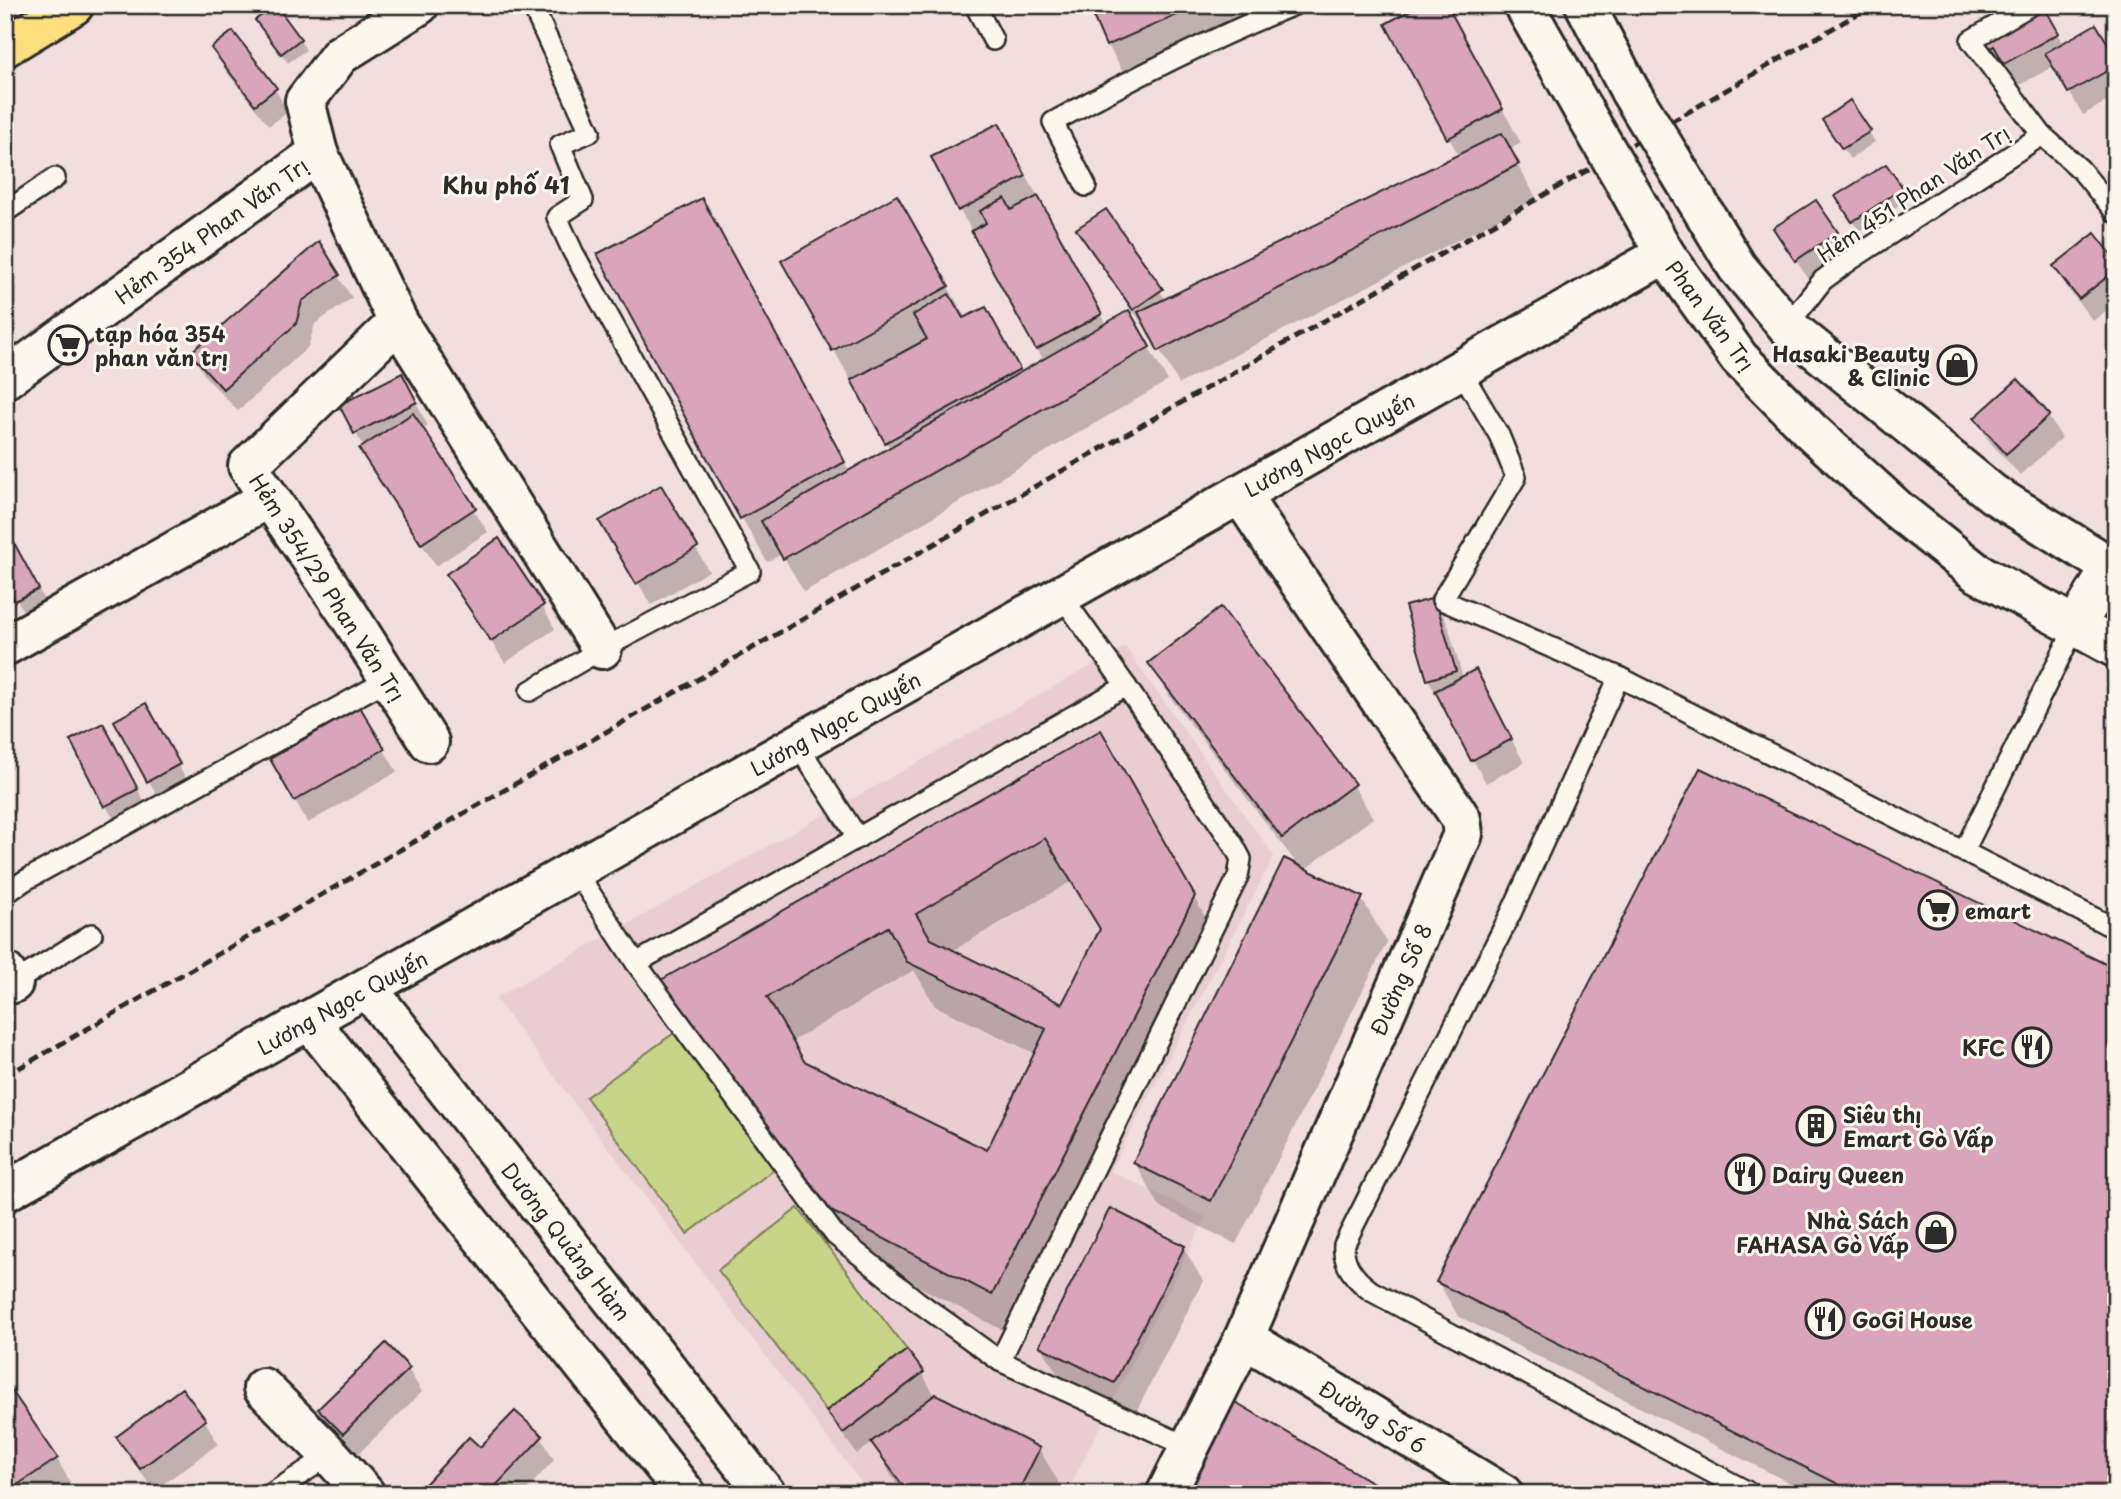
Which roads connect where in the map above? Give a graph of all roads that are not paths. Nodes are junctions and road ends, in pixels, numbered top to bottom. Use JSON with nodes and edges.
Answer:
{"nodes":[{"id":1,"x":74,"y":5,"type":"edge"},
{"id":2,"x":419,"y":5,"type":"edge"},
{"id":3,"x":532,"y":5,"type":"edge"},
{"id":4,"x":975,"y":5,"type":"edge"},
{"id":5,"x":1294,"y":5,"type":"edge"},
{"id":6,"x":1524,"y":5,"type":"edge"},
{"id":7,"x":1585,"y":5,"type":"edge"},
{"id":8,"x":2031,"y":5,"type":"edge"},
{"id":9,"x":993,"y":40,"type":"dead end"},
{"id":10,"x":5,"y":47,"type":"edge"},
{"id":11,"x":2042,"y":135,"type":"junction"},
{"id":12,"x":318,"y":153,"type":"junction"},
{"id":13,"x":55,"y":178,"type":"dead end"},
{"id":14,"x":1086,"y":186,"type":"dead end"},
{"id":15,"x":5,"y":212,"type":"edge"},
{"id":16,"x":2116,"y":213,"type":"edge"},
{"id":17,"x":1665,"y":254,"type":"junction"},
{"id":18,"x":398,"y":322,"type":"junction"},
{"id":19,"x":1787,"y":326,"type":"junction"},
{"id":20,"x":1460,"y":369,"type":"junction"},
{"id":21,"x":5,"y":379,"type":"edge"},
{"id":22,"x":1240,"y":494,"type":"junction"},
{"id":23,"x":270,"y":498,"type":"junction"},
{"id":24,"x":2113,"y":568,"type":"edge"},
{"id":25,"x":1061,"y":595,"type":"junction"},
{"id":26,"x":2076,"y":627,"type":"junction"},
{"id":27,"x":5,"y":646,"type":"edge"},
{"id":28,"x":2116,"y":648,"type":"edge"},
{"id":29,"x":602,"y":649,"type":"junction"},
{"id":30,"x":1619,"y":677,"type":"junction"},
{"id":31,"x":389,"y":679,"type":"junction"},
{"id":32,"x":1126,"y":686,"type":"junction"},
{"id":33,"x":530,"y":691,"type":"dead end"},
{"id":34,"x":429,"y":742,"type":"dead end"},
{"id":35,"x":797,"y":744,"type":"junction"},
{"id":36,"x":858,"y":838,"type":"junction"},
{"id":37,"x":1964,"y":851,"type":"junction"},
{"id":38,"x":575,"y":870,"type":"junction"},
{"id":39,"x":5,"y":894,"type":"edge"},
{"id":40,"x":2116,"y":929,"type":"edge"},
{"id":41,"x":92,"y":934,"type":"dead end"},
{"id":42,"x":636,"y":963,"type":"junction"},
{"id":43,"x":8,"y":981,"type":"edge"},
{"id":44,"x":367,"y":988,"type":"junction"},
{"id":45,"x":309,"y":1020,"type":"junction"},
{"id":46,"x":5,"y":1192,"type":"edge"},
{"id":47,"x":1244,"y":1338,"type":"junction"},
{"id":48,"x":1000,"y":1360,"type":"junction"},
{"id":49,"x":263,"y":1388,"type":"dead end"},
{"id":50,"x":1189,"y":1447,"type":"junction"},
{"id":51,"x":330,"y":1455,"type":"junction"},
{"id":52,"x":271,"y":1494,"type":"edge"},
{"id":53,"x":365,"y":1494,"type":"edge"},
{"id":54,"x":686,"y":1494,"type":"edge"},
{"id":55,"x":766,"y":1494,"type":"edge"},
{"id":56,"x":1166,"y":1494,"type":"edge"},
{"id":57,"x":1503,"y":1494,"type":"edge"},
{"id":58,"x":1752,"y":1494,"type":"edge"}],
"edges":[{"from":1,"to":10,"type":"main road"},
{"from":2,"to":12,"type":"street","name":"Hẻm 354 Phan Văn Trị"},
{"from":3,"to":29,"type":"lane"},
{"from":4,"to":9,"type":"lane"},
{"from":5,"to":14,"type":"lane"},
{"from":6,"to":17,"type":"street","name":"Phan Văn Trị","bridge":true},
{"from":7,"to":19,"type":"street","bridge":true},
{"from":8,"to":11,"type":"lane"},
{"from":11,"to":16,"type":"lane"},
{"from":11,"to":19,"type":"lane","name":"Hẻm 451 Phan Văn Trị"},
{"from":12,"to":18,"type":"street"},
{"from":12,"to":21,"type":"street","name":"Hẻm 354 Phan Văn Trị"},
{"from":13,"to":15,"type":"lane"},
{"from":17,"to":20,"type":"street","name":"Lương Ngọc Quyến"},
{"from":17,"to":26,"type":"street","name":"Phan Văn Trị"},
{"from":18,"to":23,"type":"street","name":"Hẻm 354/29 Phan Văn Trị"},
{"from":18,"to":29,"type":"street"},
{"from":19,"to":24,"type":"street"},
{"from":20,"to":22,"type":"street","name":"Lương Ngọc Quyến"},
{"from":20,"to":30,"type":"lane"},
{"from":22,"to":25,"type":"street","name":"Lương Ngọc Quyến"},
{"from":22,"to":47,"type":"street","name":"Đường Số 8"},
{"from":23,"to":27,"type":"street"},
{"from":23,"to":31,"type":"street","name":"Hẻm 354/29 Phan Văn Trị"},
{"from":24,"to":26,"type":"street"},
{"from":25,"to":32,"type":"lane"},
{"from":25,"to":35,"type":"street","name":"Lương Ngọc Quyến"},
{"from":26,"to":28,"type":"street","name":"Phan Văn Trị"},
{"from":26,"to":37,"type":"lane"},
{"from":29,"to":33,"type":"lane"},
{"from":30,"to":37,"type":"lane"},
{"from":30,"to":58,"type":"lane"},
{"from":31,"to":34,"type":"street","name":"Hẻm 354/29 Phan Văn Trị"},
{"from":31,"to":39,"type":"lane"},
{"from":32,"to":36,"type":"lane"},
{"from":32,"to":48,"type":"lane"},
{"from":35,"to":36,"type":"lane"},
{"from":35,"to":38,"type":"street","name":"Lương Ngọc Quyến"},
{"from":36,"to":42,"type":"lane"},
{"from":37,"to":40,"type":"lane"},
{"from":38,"to":42,"type":"lane"},
{"from":38,"to":44,"type":"street","name":"Lương Ngọc Quyến"},
{"from":41,"to":43,"type":"lane"},
{"from":42,"to":48,"type":"lane"},
{"from":44,"to":45,"type":"street","name":"Lương Ngọc Quyến"},
{"from":44,"to":55,"type":"street","name":"Dương Quảng Hàm"},
{"from":45,"to":46,"type":"street","name":"Lương Ngọc Quyến"},
{"from":45,"to":54,"type":"street"},
{"from":47,"to":50,"type":"street","name":"Đường Số 8"},
{"from":47,"to":57,"type":"street","name":"Đường Số 6"},
{"from":48,"to":50,"type":"lane"},
{"from":49,"to":51,"type":"street"},
{"from":50,"to":56,"type":"street","name":"Đường Số 8"},
{"from":51,"to":52,"type":"lane"},
{"from":51,"to":53,"type":"street"}]}
